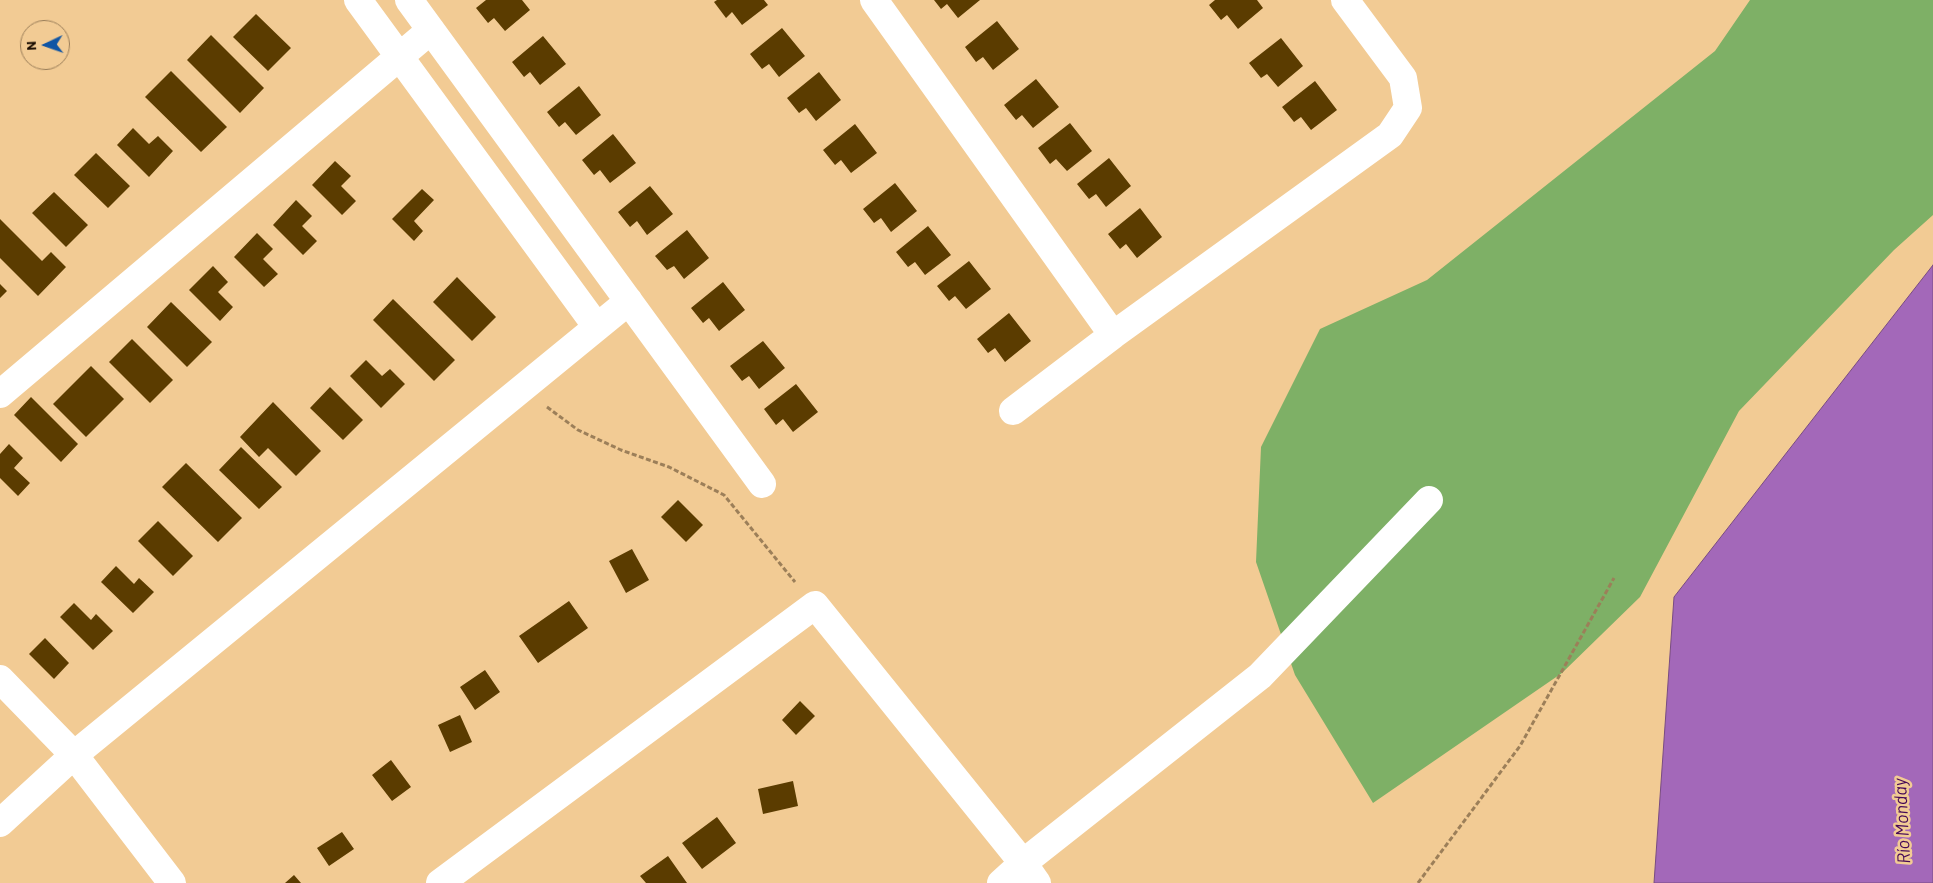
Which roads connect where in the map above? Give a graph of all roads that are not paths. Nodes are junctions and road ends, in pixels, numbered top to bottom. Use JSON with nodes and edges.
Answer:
{"nodes":[{"id":1,"x":358,"y":0,"type":"edge"},
{"id":2,"x":409,"y":0,"type":"edge"},
{"id":3,"x":874,"y":0,"type":"edge"},
{"id":4,"x":1345,"y":0,"type":"edge"},
{"id":5,"x":430,"y":30,"type":"junction"},
{"id":6,"x":400,"y":55,"type":"junction"},
{"id":7,"x":629,"y":301,"type":"junction"},
{"id":8,"x":596,"y":327,"type":"junction"},
{"id":9,"x":1113,"y":336,"type":"junction"},
{"id":10,"x":0,"y":394,"type":"edge"},
{"id":11,"x":1013,"y":411,"type":"dead end"},
{"id":12,"x":762,"y":484,"type":"dead end"},
{"id":13,"x":1430,"y":500,"type":"dead end"},
{"id":14,"x":0,"y":680,"type":"edge"},
{"id":15,"x":74,"y":755,"type":"junction"},
{"id":16,"x":0,"y":823,"type":"edge"},
{"id":17,"x":1030,"y":873,"type":"edge"},
{"id":18,"x":172,"y":883,"type":"edge"},
{"id":19,"x":440,"y":883,"type":"edge"},
{"id":20,"x":1001,"y":883,"type":"edge"}],
"edges":[{"from":1,"to":6,"type":"street"},
{"from":2,"to":5,"type":"street"},
{"from":3,"to":9,"type":"street"},
{"from":4,"to":9,"type":"street"},
{"from":5,"to":6,"type":"street"},
{"from":5,"to":7,"type":"street"},
{"from":6,"to":8,"type":"street"},
{"from":6,"to":10,"type":"street"},
{"from":7,"to":8,"type":"street"},
{"from":7,"to":12,"type":"street"},
{"from":8,"to":15,"type":"street"},
{"from":9,"to":11,"type":"street"},
{"from":13,"to":17,"type":"street"},
{"from":14,"to":15,"type":"street"},
{"from":15,"to":16,"type":"street"},
{"from":15,"to":18,"type":"street"},
{"from":17,"to":19,"type":"street"},
{"from":17,"to":20,"type":"street"}]}
